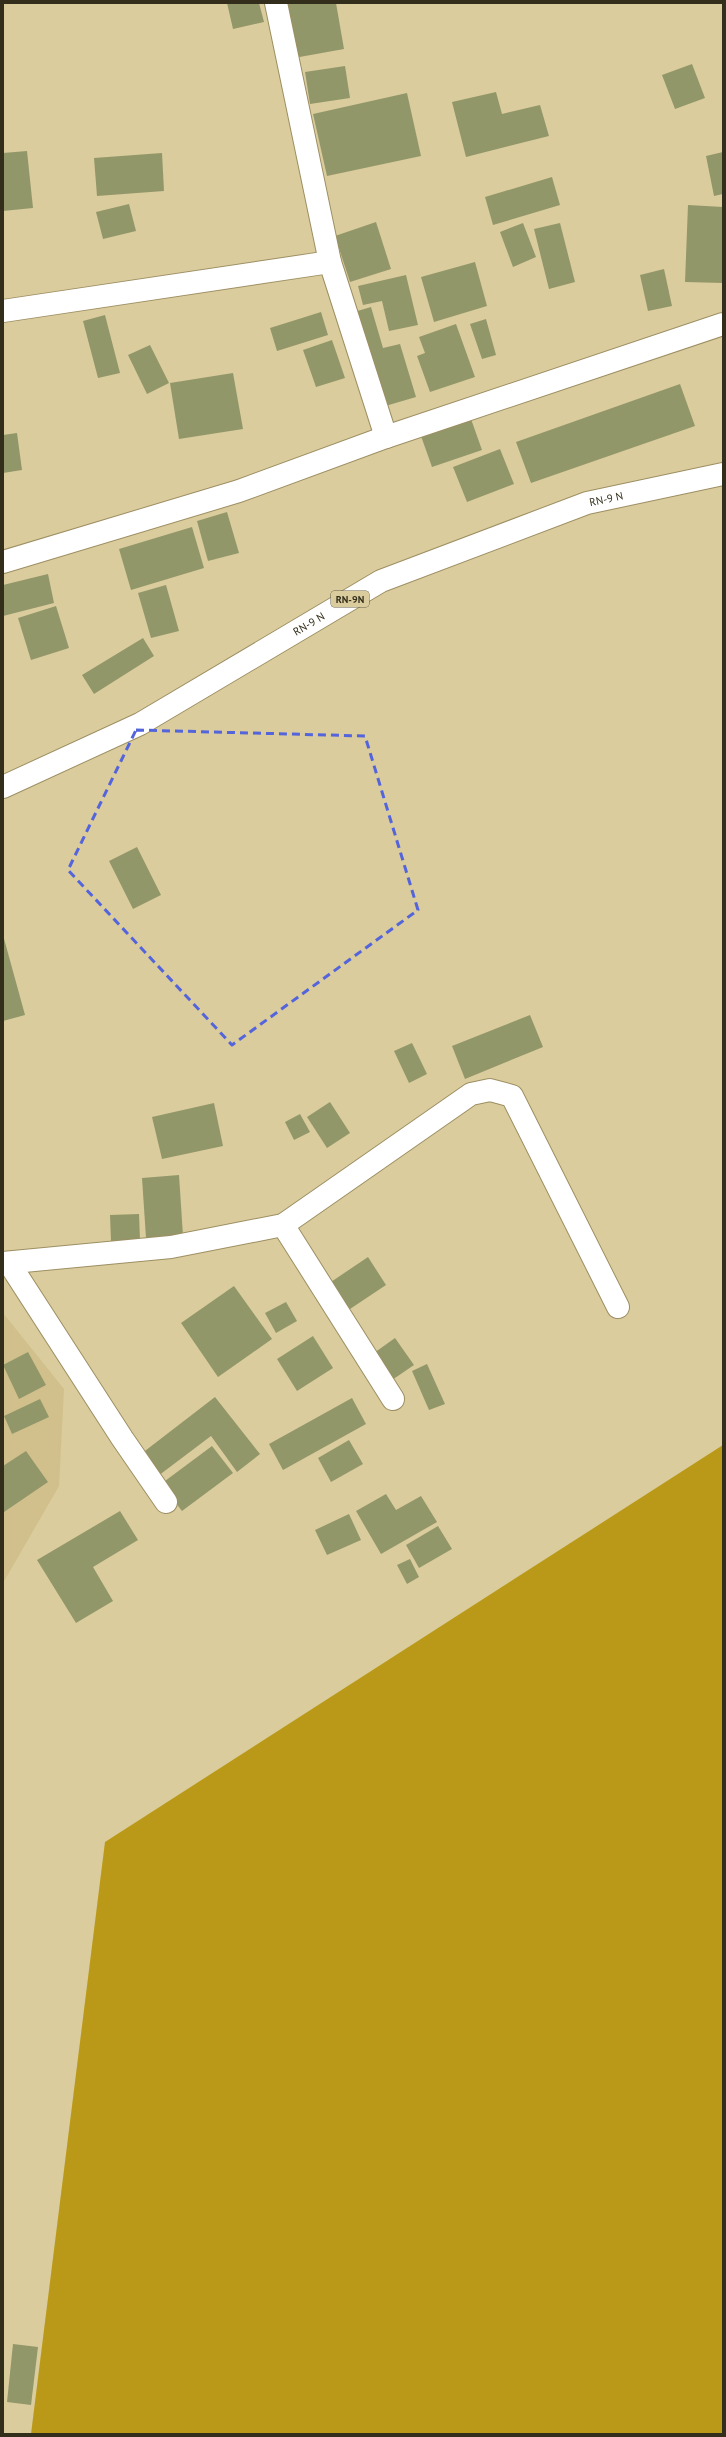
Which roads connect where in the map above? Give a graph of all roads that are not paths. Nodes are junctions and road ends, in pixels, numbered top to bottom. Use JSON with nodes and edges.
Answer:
{"nodes":[{"id":1,"x":276,"y":3,"type":"edge"},
{"id":2,"x":330,"y":262,"type":"junction"},
{"id":3,"x":3,"y":311,"type":"edge"},
{"id":4,"x":723,"y":324,"type":"edge"},
{"id":5,"x":386,"y":437,"type":"junction"},
{"id":6,"x":723,"y":474,"type":"edge"},
{"id":7,"x":3,"y":562,"type":"edge"},
{"id":8,"x":3,"y":787,"type":"edge"},
{"id":9,"x":282,"y":1225,"type":"junction"},
{"id":10,"x":6,"y":1263,"type":"edge"},
{"id":11,"x":618,"y":1307,"type":"dead end"},
{"id":12,"x":393,"y":1399,"type":"dead end"},
{"id":13,"x":166,"y":1502,"type":"dead end"}],
"edges":[{"from":1,"to":2,"type":"street"},
{"from":2,"to":3,"type":"street"},
{"from":2,"to":5,"type":"street"},
{"from":4,"to":5,"type":"street"},
{"from":5,"to":7,"type":"street"},
{"from":6,"to":8,"type":"street","name":"RN-9 N","number":"RN-9N"},
{"from":9,"to":10,"type":"street"},
{"from":9,"to":11,"type":"street"},
{"from":9,"to":12,"type":"street"},
{"from":10,"to":13,"type":"street"}]}
